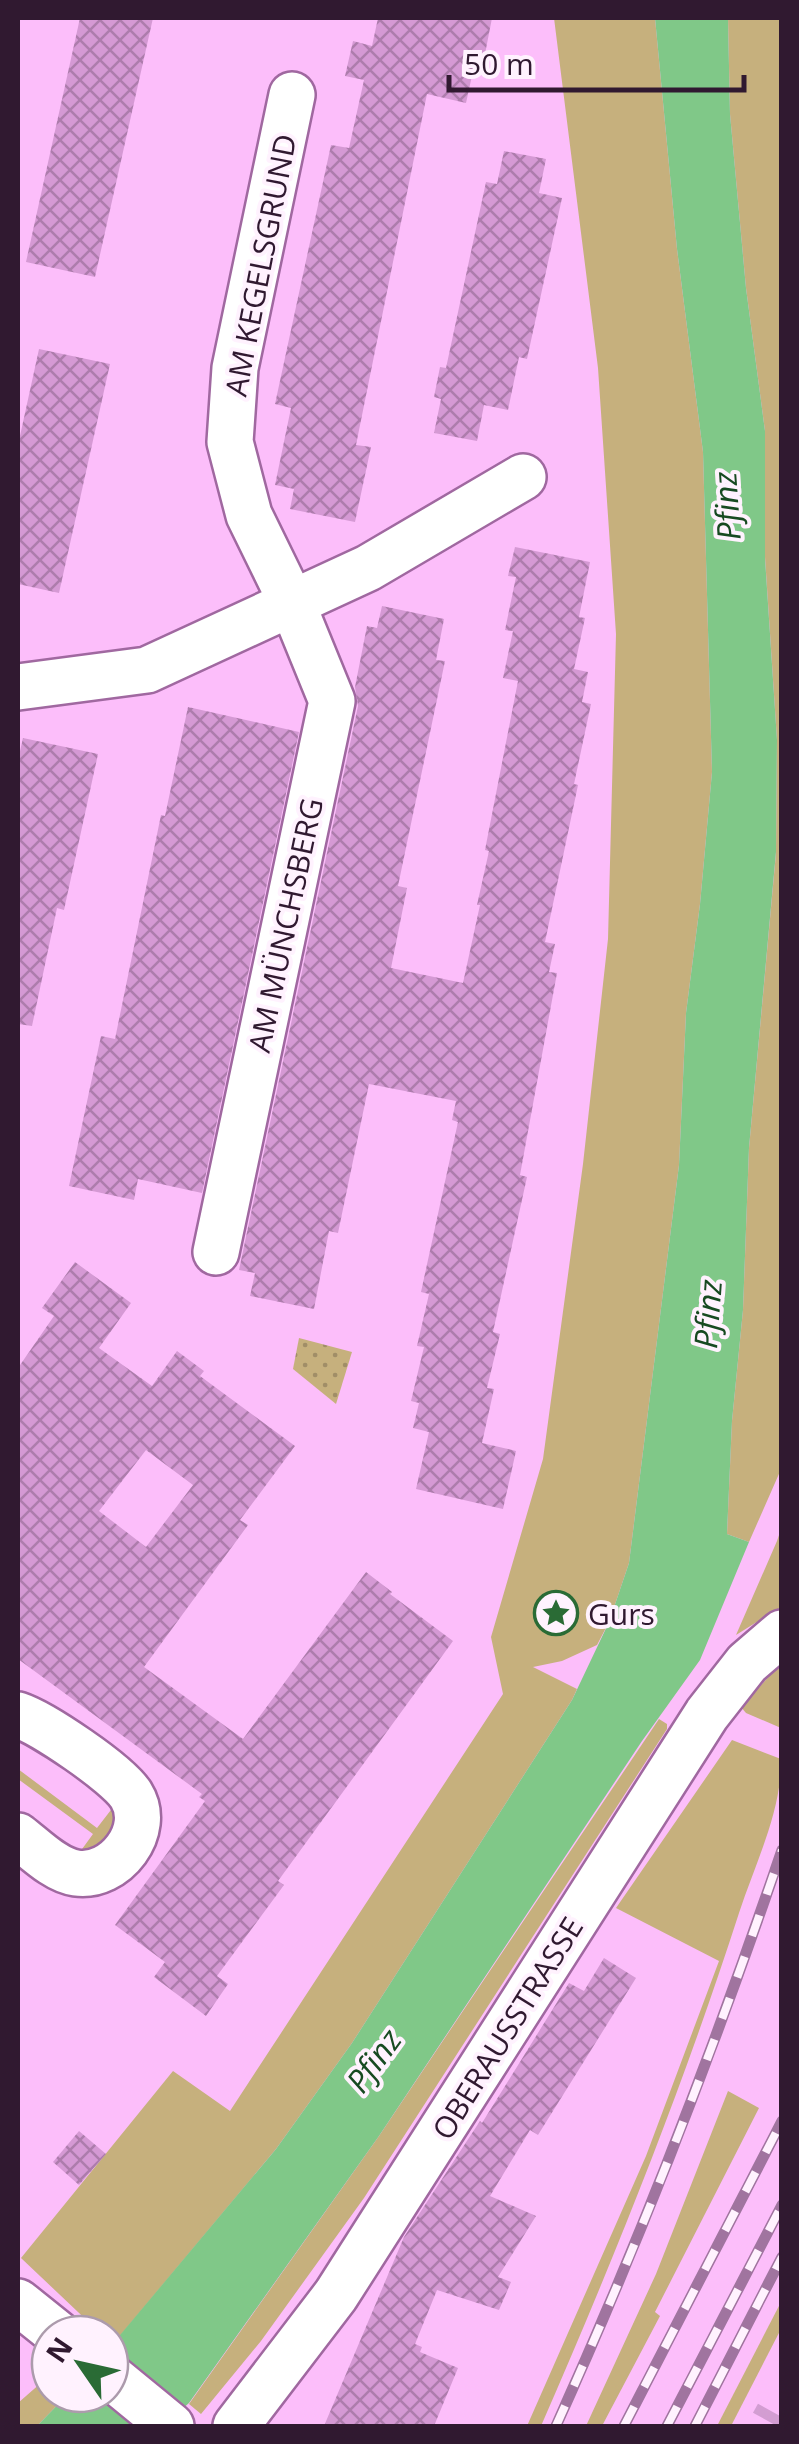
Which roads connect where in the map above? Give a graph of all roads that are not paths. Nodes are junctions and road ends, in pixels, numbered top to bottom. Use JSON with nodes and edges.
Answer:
{"nodes":[{"id":1,"x":292,"y":95,"type":"dead end"},
{"id":2,"x":523,"y":477,"type":"dead end"},
{"id":3,"x":292,"y":603,"type":"junction"},
{"id":4,"x":18,"y":687,"type":"edge"},
{"id":5,"x":216,"y":1252,"type":"dead end"},
{"id":6,"x":782,"y":1633,"type":"edge"},
{"id":7,"x":18,"y":1716,"type":"edge"},
{"id":8,"x":18,"y":1836,"type":"edge"},
{"id":9,"x":130,"y":2392,"type":"edge"},
{"id":10,"x":171,"y":2426,"type":"edge"},
{"id":11,"x":236,"y":2426,"type":"edge"}],
"edges":[{"from":1,"to":3,"type":"street","name":"AM KEGELSGRUND"},
{"from":2,"to":3,"type":"street"},
{"from":3,"to":4,"type":"street"},
{"from":3,"to":5,"type":"street","name":"AM MÜNCHSBERG"},
{"from":6,"to":11,"type":"street","name":"OBERAUSSTRASSE"},
{"from":7,"to":8,"type":"street"},
{"from":9,"to":10,"type":"street"}]}
